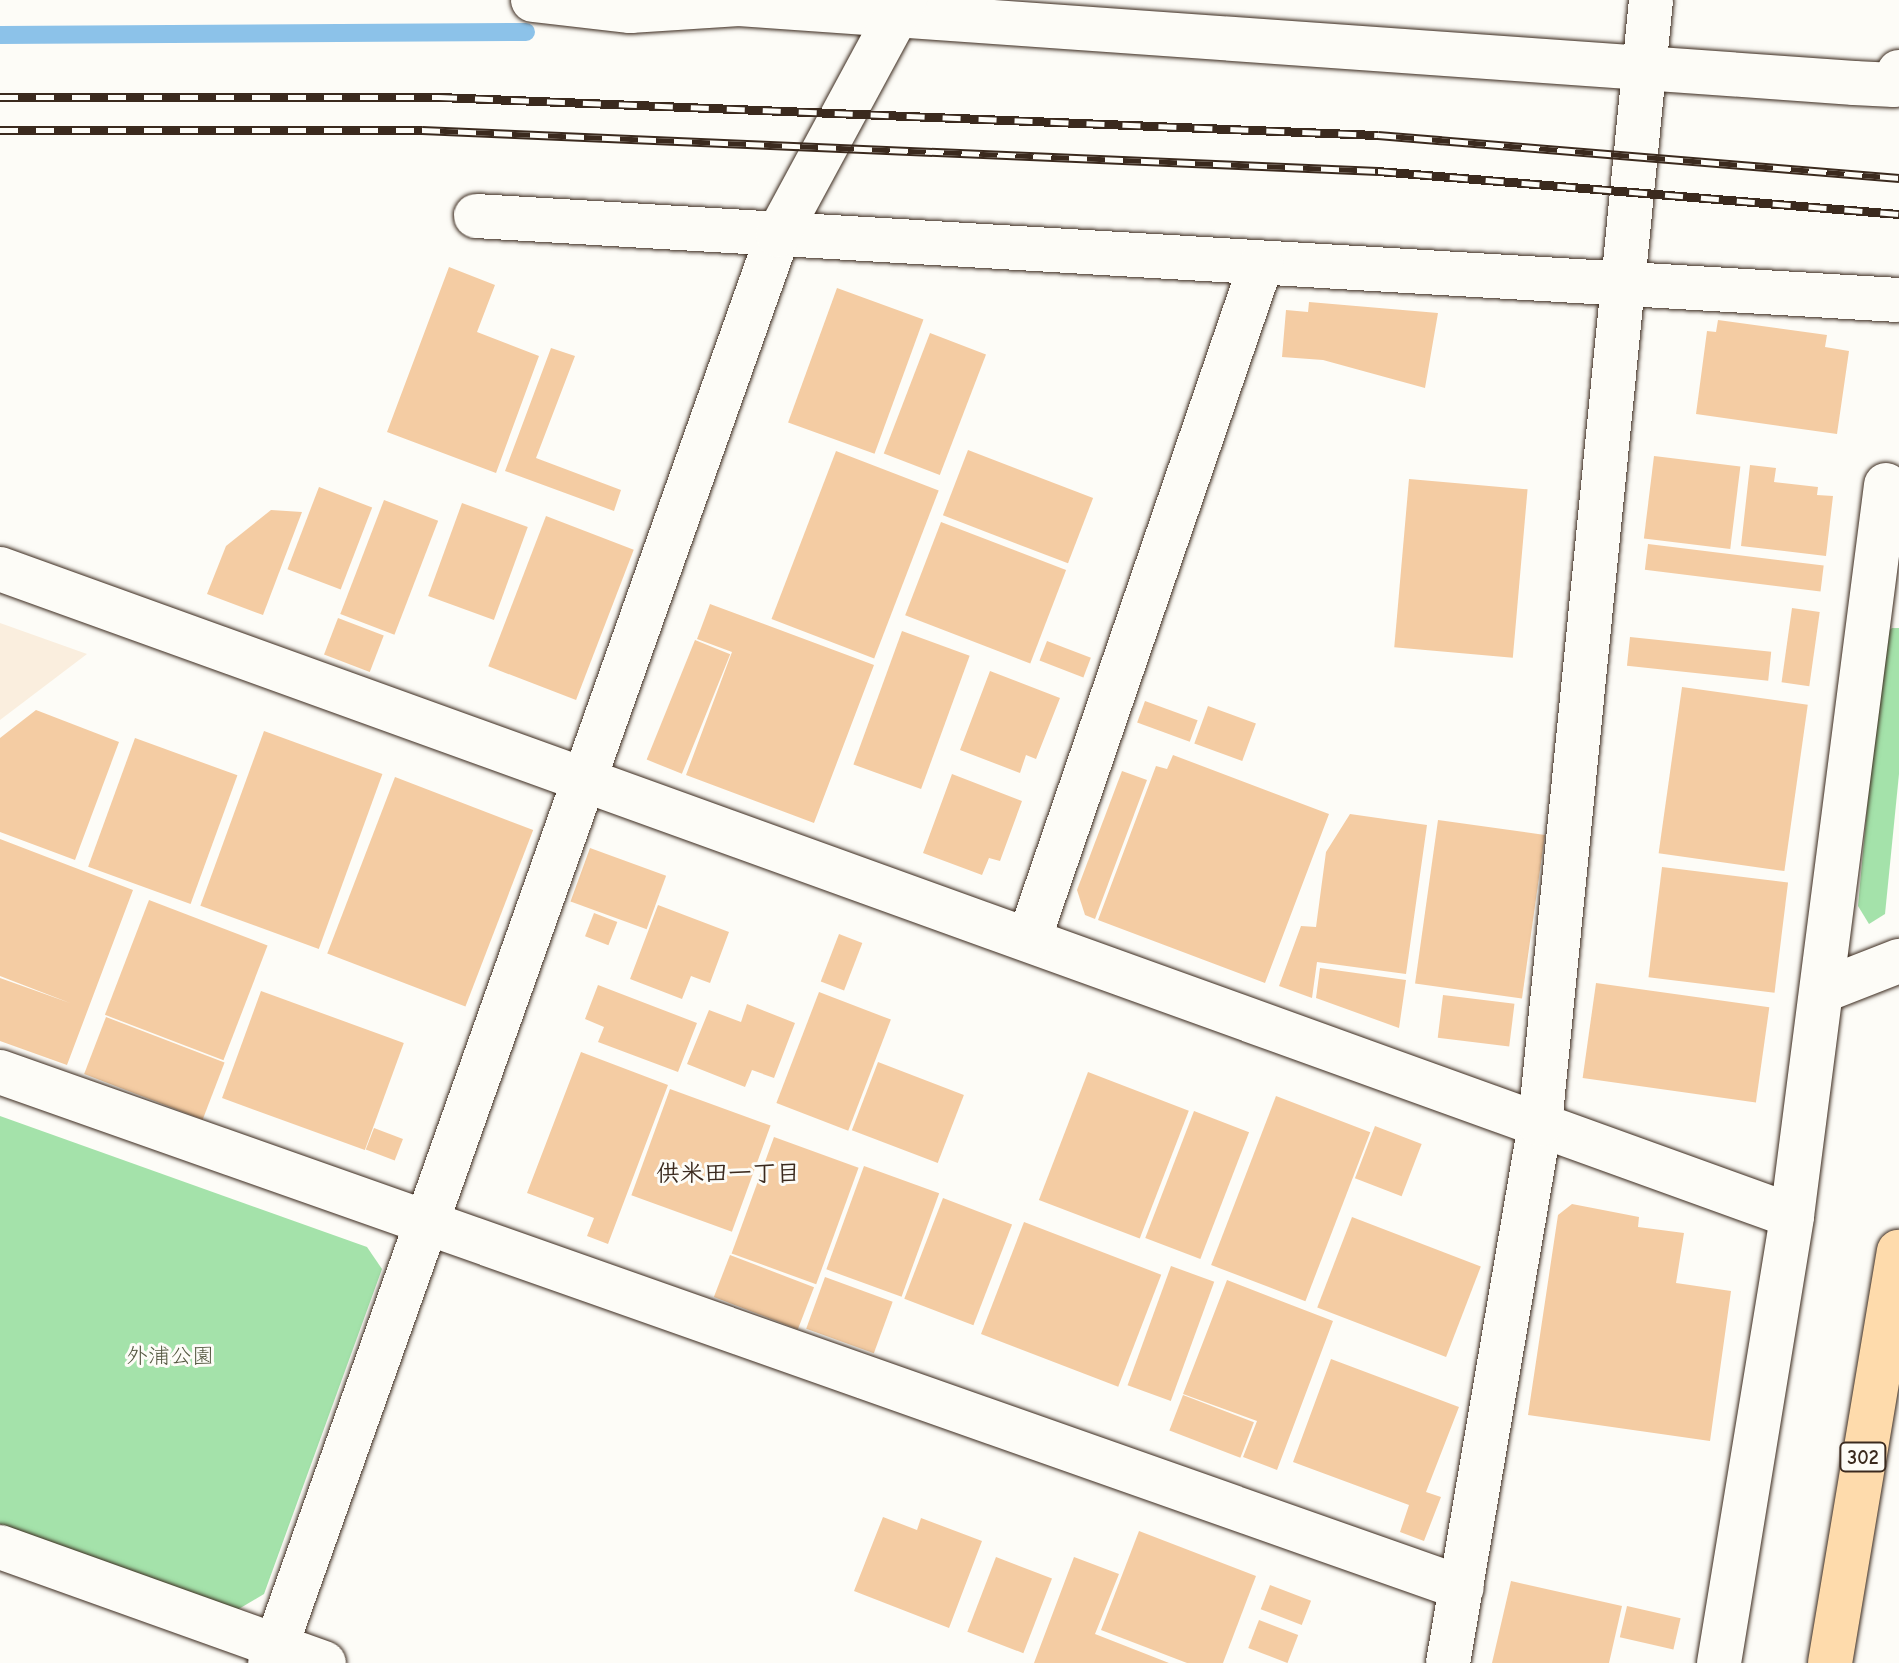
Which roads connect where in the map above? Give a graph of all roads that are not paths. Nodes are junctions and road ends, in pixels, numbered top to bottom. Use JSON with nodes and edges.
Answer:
{"nodes":[{"id":1,"x":533,"y":0,"type":"edge"},
{"id":2,"x":1651,"y":0,"type":"edge"},
{"id":3,"x":899,"y":10,"type":"edge"},
{"id":4,"x":1647,"y":69,"type":"junction"},
{"id":5,"x":1899,"y":72,"type":"edge"},
{"id":6,"x":476,"y":216,"type":"dead end"},
{"id":7,"x":778,"y":235,"type":"junction"},
{"id":8,"x":1261,"y":264,"type":"junction"},
{"id":9,"x":1627,"y":285,"type":"junction"},
{"id":10,"x":1899,"y":300,"type":"edge"},
{"id":11,"x":1886,"y":485,"type":"dead end"},
{"id":12,"x":0,"y":569,"type":"edge"},
{"id":13,"x":585,"y":779,"type":"junction"},
{"id":14,"x":1029,"y":939,"type":"junction"},
{"id":15,"x":1899,"y":961,"type":"edge"},
{"id":16,"x":1822,"y":991,"type":"junction"},
{"id":17,"x":0,"y":1072,"type":"edge"},
{"id":18,"x":1540,"y":1124,"type":"junction"},
{"id":19,"x":1792,"y":1216,"type":"junction"},
{"id":20,"x":426,"y":1223,"type":"junction"},
{"id":21,"x":1899,"y":1252,"type":"edge"},
{"id":22,"x":0,"y":1547,"type":"edge"},
{"id":23,"x":1462,"y":1588,"type":"junction"},
{"id":24,"x":273,"y":1654,"type":"edge"},
{"id":25,"x":324,"y":1663,"type":"edge"},
{"id":26,"x":1448,"y":1663,"type":"edge"},
{"id":27,"x":1719,"y":1663,"type":"edge"},
{"id":28,"x":1830,"y":1663,"type":"edge"}],
"edges":[{"from":1,"to":3,"type":"street"},
{"from":2,"to":4,"type":"street"},
{"from":3,"to":4,"type":"street"},
{"from":3,"to":7,"type":"street"},
{"from":4,"to":5,"type":"street"},
{"from":4,"to":9,"type":"street"},
{"from":6,"to":7,"type":"street"},
{"from":7,"to":8,"type":"street"},
{"from":7,"to":13,"type":"street"},
{"from":8,"to":9,"type":"street"},
{"from":8,"to":14,"type":"street"},
{"from":9,"to":10,"type":"street"},
{"from":9,"to":18,"type":"street"},
{"from":11,"to":16,"type":"street"},
{"from":12,"to":13,"type":"street"},
{"from":13,"to":14,"type":"street"},
{"from":13,"to":20,"type":"street"},
{"from":14,"to":18,"type":"street"},
{"from":15,"to":16,"type":"street"},
{"from":16,"to":19,"type":"street"},
{"from":17,"to":20,"type":"street"},
{"from":18,"to":19,"type":"street"},
{"from":18,"to":23,"type":"street"},
{"from":19,"to":27,"type":"street"},
{"from":20,"to":23,"type":"street"},
{"from":20,"to":24,"type":"street"},
{"from":21,"to":28,"type":"highway","number":"302"},
{"from":22,"to":24,"type":"street"},
{"from":23,"to":26,"type":"street"},
{"from":24,"to":25,"type":"street"}]}
